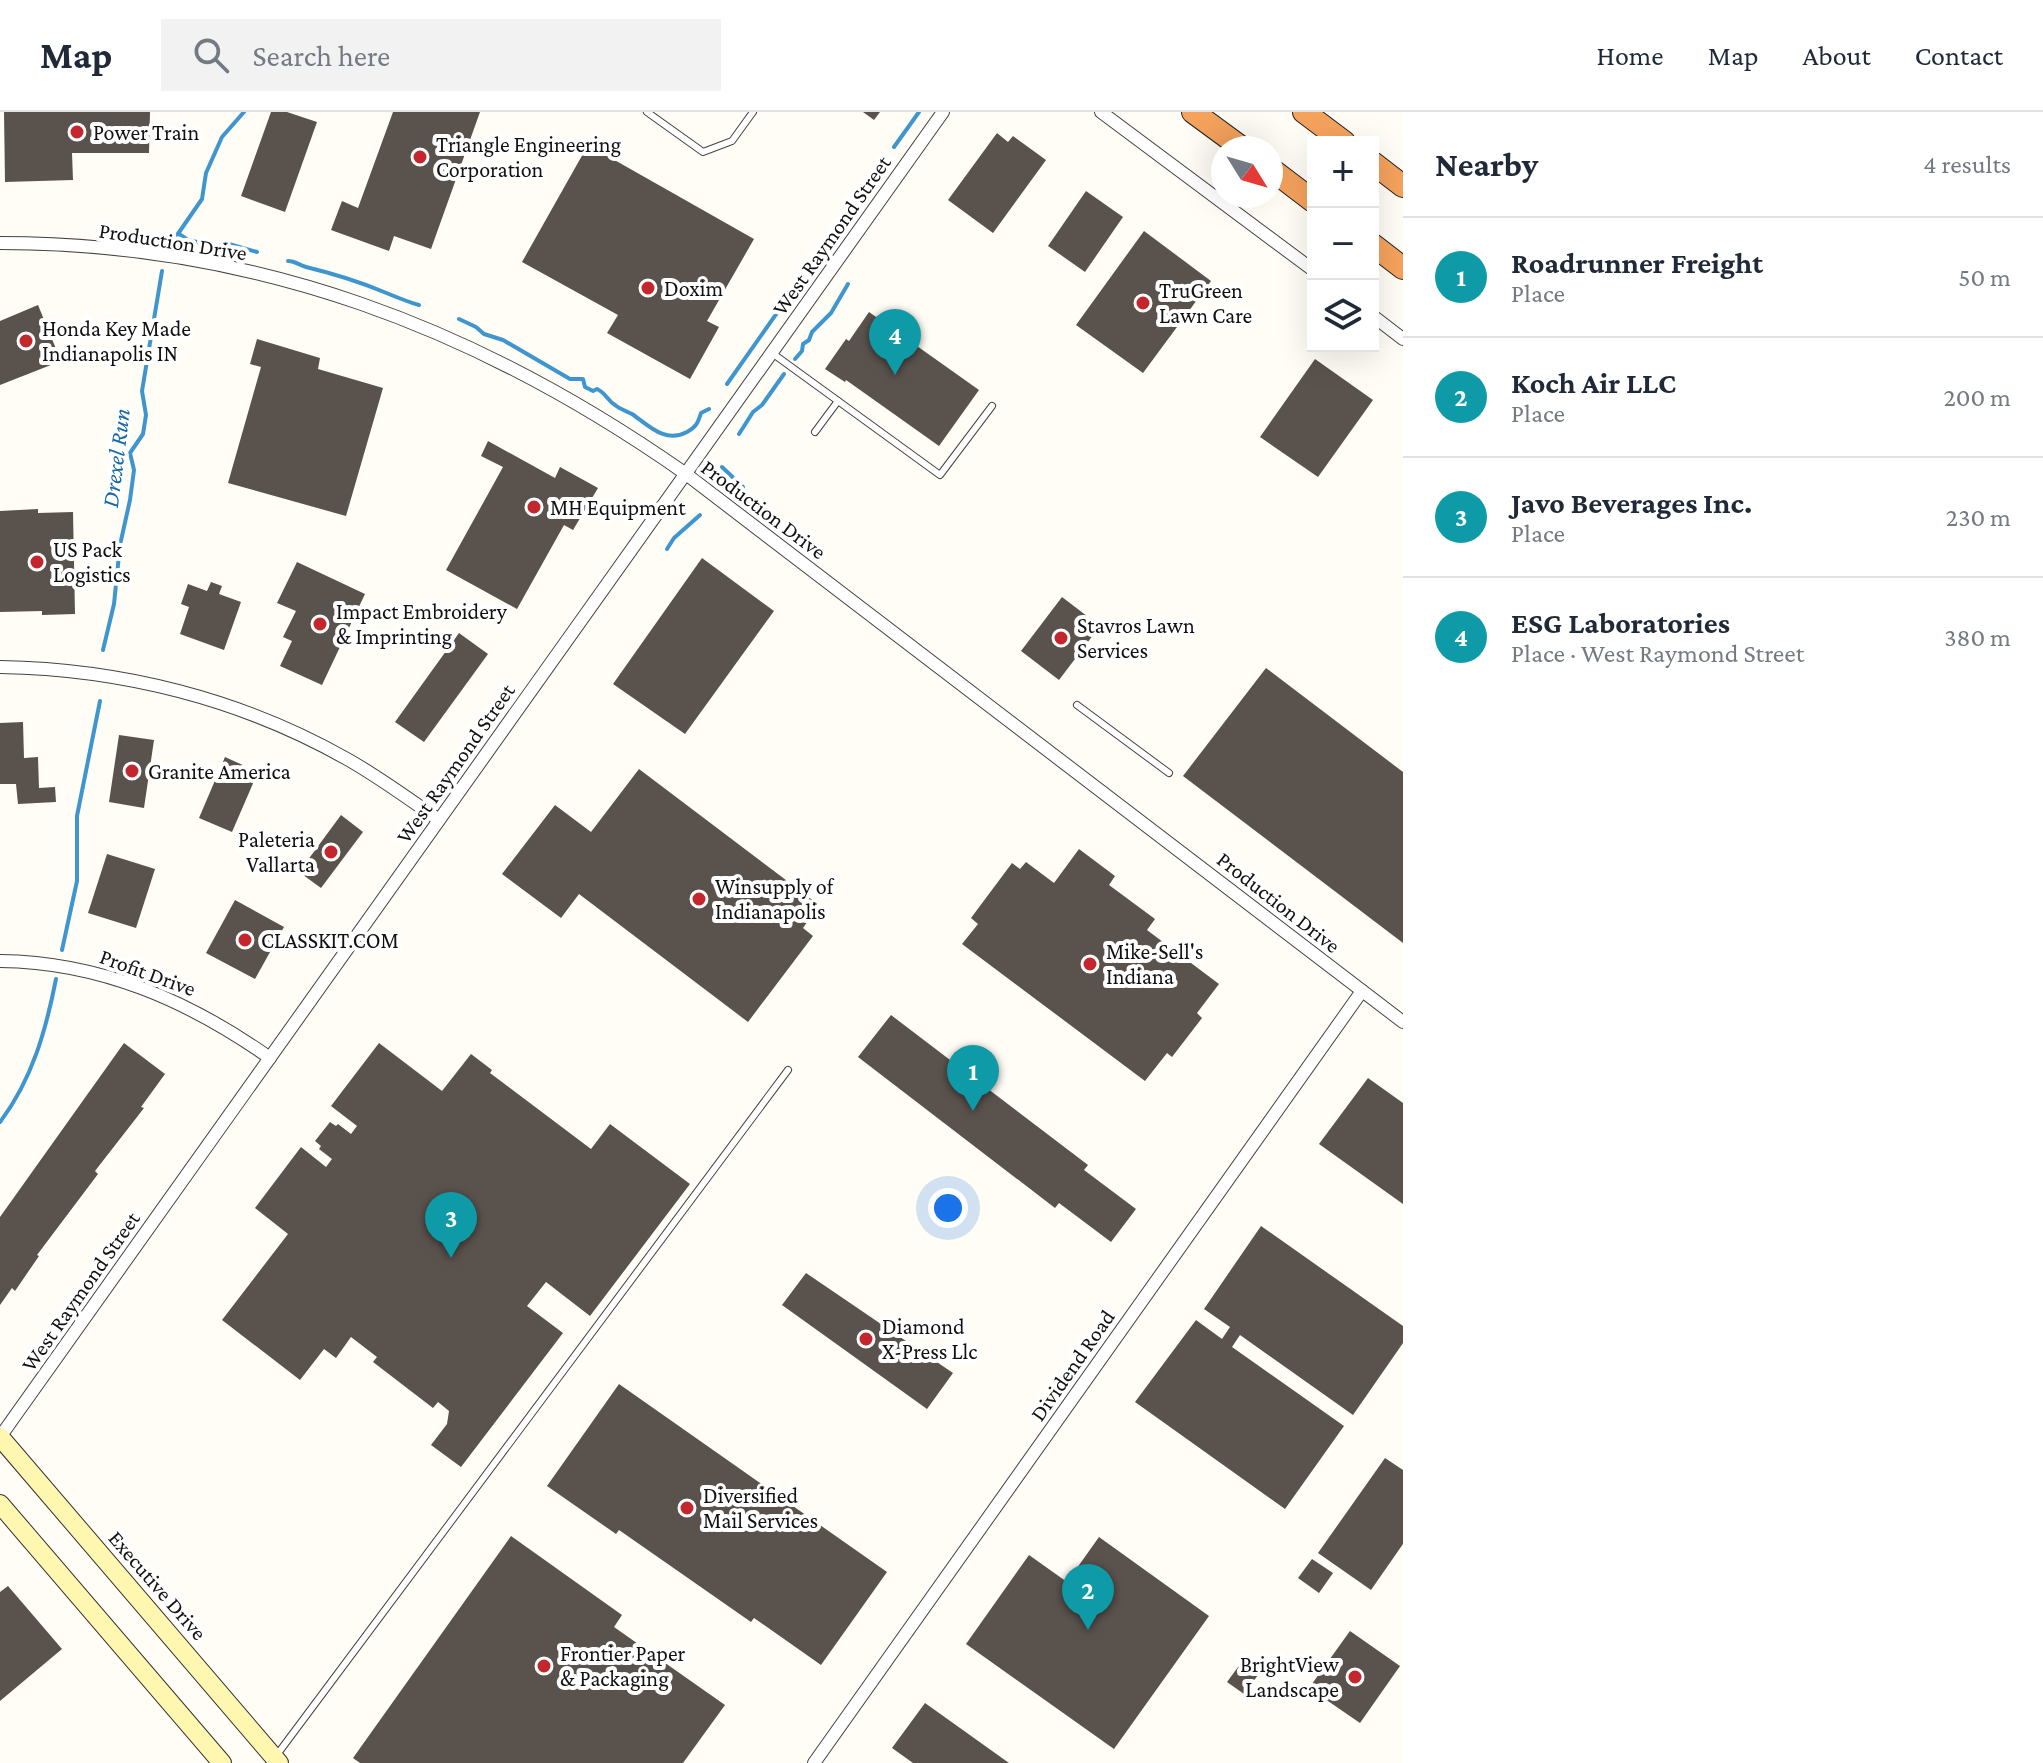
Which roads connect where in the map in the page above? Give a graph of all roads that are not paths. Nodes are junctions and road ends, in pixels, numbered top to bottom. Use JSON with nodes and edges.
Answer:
{"nodes":[{"id":1,"x":647,"y":112,"type":"edge"},
{"id":2,"x":753,"y":112,"type":"edge"},
{"id":3,"x":943,"y":112,"type":"edge"},
{"id":4,"x":1101,"y":112,"type":"edge"},
{"id":5,"x":1193,"y":112,"type":"edge"},
{"id":6,"x":1304,"y":112,"type":"edge"},
{"id":7,"x":1226,"y":136,"type":"edge"},
{"id":8,"x":1336,"y":136,"type":"edge"},
{"id":9,"x":1379,"y":168,"type":"edge"},
{"id":10,"x":1283,"y":178,"type":"edge"},
{"id":11,"x":1403,"y":186,"type":"edge"},
{"id":12,"x":1307,"y":196,"type":"edge"},
{"id":13,"x":0,"y":243,"type":"edge"},
{"id":14,"x":1379,"y":250,"type":"edge"},
{"id":15,"x":1307,"y":266,"type":"edge"},
{"id":16,"x":1403,"y":268,"type":"edge"},
{"id":17,"x":1379,"y":321,"type":"edge"},
{"id":18,"x":1403,"y":339,"type":"edge"},
{"id":19,"x":772,"y":353,"type":"junction"},
{"id":20,"x":838,"y":401,"type":"junction"},
{"id":21,"x":992,"y":406,"type":"dead end"},
{"id":22,"x":815,"y":432,"type":"dead end"},
{"id":23,"x":686,"y":474,"type":"junction"},
{"id":24,"x":0,"y":667,"type":"edge"},
{"id":25,"x":1077,"y":705,"type":"dead end"},
{"id":26,"x":1169,"y":773,"type":"dead end"},
{"id":27,"x":439,"y":820,"type":"junction"},
{"id":28,"x":0,"y":961,"type":"edge"},
{"id":29,"x":1362,"y":991,"type":"junction"},
{"id":30,"x":1403,"y":1022,"type":"edge"},
{"id":31,"x":270,"y":1058,"type":"junction"},
{"id":32,"x":788,"y":1070,"type":"dead end"},
{"id":33,"x":0,"y":1437,"type":"edge"},
{"id":34,"x":0,"y":1504,"type":"edge"},
{"id":35,"x":274,"y":1761,"type":"edge"},
{"id":36,"x":222,"y":1763,"type":"edge"},
{"id":37,"x":814,"y":1763,"type":"edge"}],
"edges":[{"from":1,"to":2,"type":"lane"},
{"from":3,"to":19,"type":"street","name":"West Raymond Street"},
{"from":4,"to":15,"type":"street"},
{"from":5,"to":7,"type":"highway"},
{"from":6,"to":8,"type":"highway"},
{"from":9,"to":11,"type":"highway"},
{"from":10,"to":12,"type":"highway"},
{"from":13,"to":23,"type":"street","name":"Production Drive"},
{"from":14,"to":16,"type":"highway"},
{"from":17,"to":18,"type":"street"},
{"from":19,"to":20,"type":"lane"},
{"from":19,"to":23,"type":"street","name":"West Raymond Street"},
{"from":20,"to":21,"type":"lane"},
{"from":20,"to":22,"type":"lane"},
{"from":23,"to":27,"type":"street","name":"West Raymond Street"},
{"from":23,"to":29,"type":"street","name":"Production Drive"},
{"from":24,"to":27,"type":"street"},
{"from":25,"to":26,"type":"lane"},
{"from":27,"to":31,"type":"street","name":"West Raymond Street"},
{"from":28,"to":31,"type":"street","name":"Profit Drive"},
{"from":29,"to":30,"type":"street","name":"Production Drive"},
{"from":29,"to":37,"type":"street","name":"Dividend Road"},
{"from":31,"to":33,"type":"street","name":"West Raymond Street"},
{"from":32,"to":35,"type":"lane"},
{"from":33,"to":35,"type":"street","name":"Executive Drive"},
{"from":34,"to":36,"type":"street"}]}
